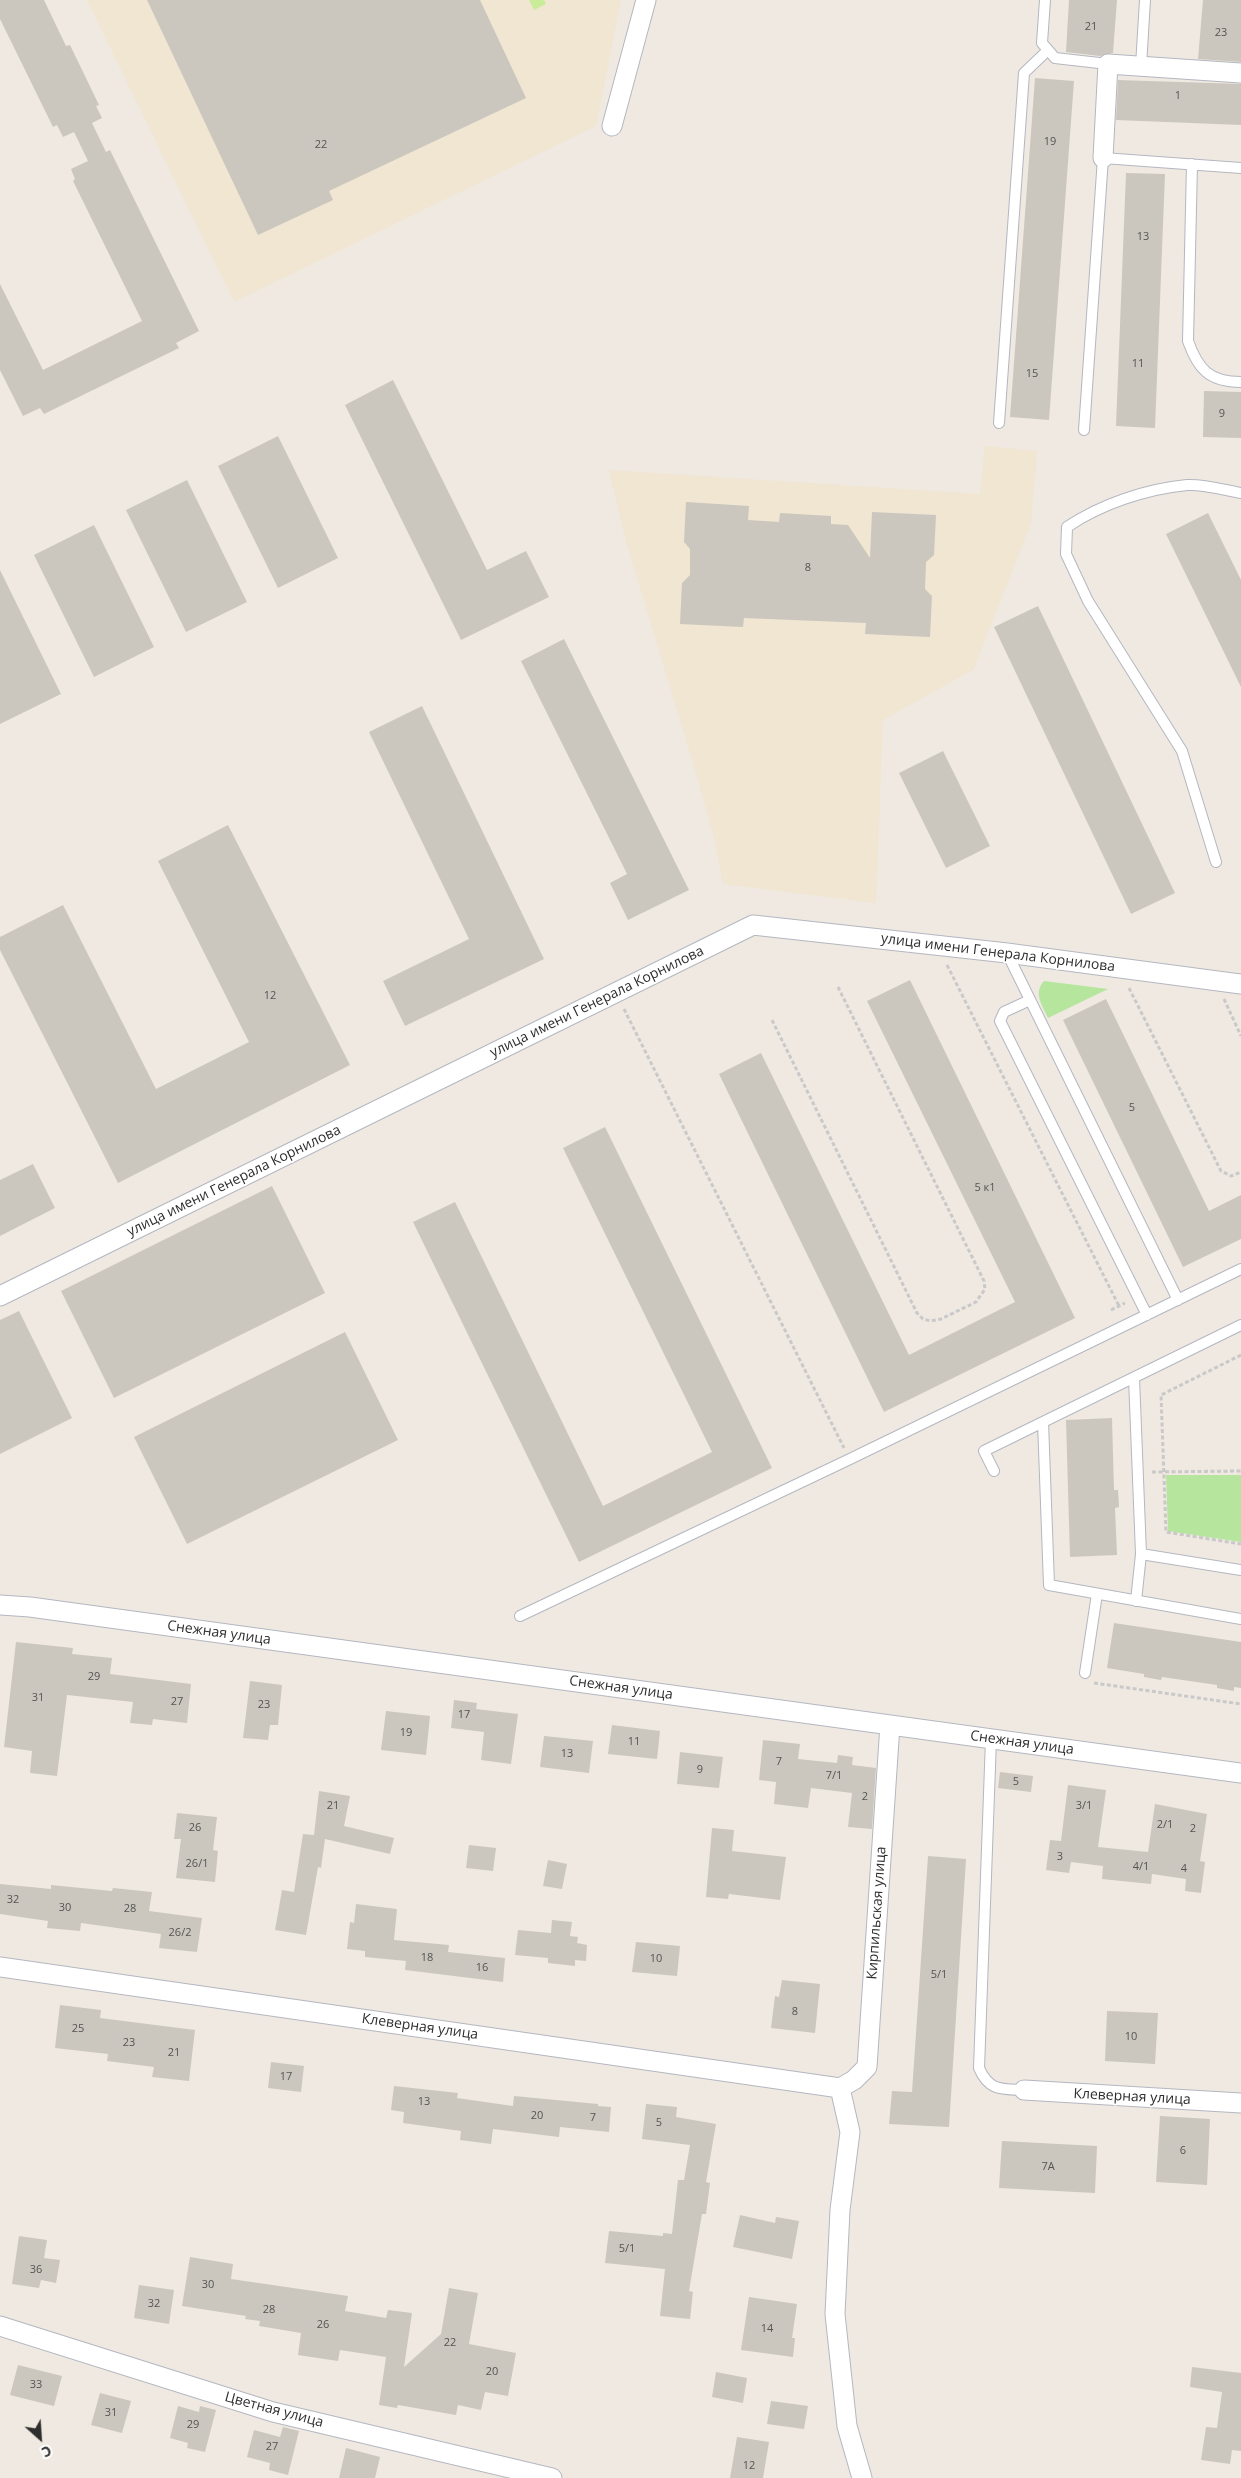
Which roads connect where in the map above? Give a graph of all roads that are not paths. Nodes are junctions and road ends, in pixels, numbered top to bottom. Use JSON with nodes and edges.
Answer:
{"nodes":[{"id":1,"x":646,"y":0,"type":"edge"},
{"id":2,"x":1045,"y":0,"type":"edge"},
{"id":3,"x":1145,"y":0,"type":"edge"},
{"id":4,"x":1048,"y":50,"type":"junction"},
{"id":5,"x":1108,"y":64,"type":"junction"},
{"id":6,"x":1141,"y":66,"type":"junction"},
{"id":7,"x":1241,"y":73,"type":"edge"},
{"id":8,"x":612,"y":126,"type":"dead end"},
{"id":9,"x":1103,"y":158,"type":"junction"},
{"id":10,"x":1192,"y":164,"type":"junction"},
{"id":11,"x":1241,"y":168,"type":"edge"},
{"id":12,"x":1241,"y":382,"type":"edge"},
{"id":13,"x":999,"y":423,"type":"dead end"},
{"id":14,"x":1084,"y":430,"type":"dead end"},
{"id":15,"x":1241,"y":492,"type":"edge"},
{"id":16,"x":1216,"y":862,"type":"dead end"},
{"id":17,"x":1007,"y":953,"type":"junction"},
{"id":18,"x":1241,"y":984,"type":"edge"},
{"id":19,"x":1030,"y":1000,"type":"junction"},
{"id":20,"x":1241,"y":1269,"type":"edge"},
{"id":21,"x":0,"y":1296,"type":"edge"},
{"id":22,"x":1178,"y":1300,"type":"junction"},
{"id":23,"x":1147,"y":1315,"type":"junction"},
{"id":24,"x":1241,"y":1325,"type":"edge"},
{"id":25,"x":1134,"y":1378,"type":"junction"},
{"id":26,"x":1042,"y":1422,"type":"junction"},
{"id":27,"x":994,"y":1471,"type":"dead end"},
{"id":28,"x":1141,"y":1554,"type":"junction"},
{"id":29,"x":1241,"y":1570,"type":"edge"},
{"id":30,"x":1097,"y":1594,"type":"junction"},
{"id":31,"x":1136,"y":1601,"type":"junction"},
{"id":32,"x":0,"y":1605,"type":"edge"},
{"id":33,"x":520,"y":1616,"type":"dead end"},
{"id":34,"x":1241,"y":1619,"type":"edge"},
{"id":35,"x":1085,"y":1673,"type":"dead end"},
{"id":36,"x":890,"y":1725,"type":"junction"},
{"id":37,"x":991,"y":1739,"type":"junction"},
{"id":38,"x":1241,"y":1772,"type":"edge"},
{"id":39,"x":0,"y":1967,"type":"edge"},
{"id":40,"x":840,"y":2088,"type":"junction"},
{"id":41,"x":1024,"y":2090,"type":"joint"},
{"id":42,"x":1241,"y":2103,"type":"edge"},
{"id":43,"x":0,"y":2326,"type":"edge"},
{"id":44,"x":552,"y":2478,"type":"edge"},
{"id":45,"x":862,"y":2478,"type":"edge"}],
"edges":[{"from":1,"to":8,"type":"street"},
{"from":2,"to":4,"type":"lane"},
{"from":3,"to":6,"type":"lane"},
{"from":4,"to":5,"type":"lane"},
{"from":4,"to":13,"type":"lane"},
{"from":5,"to":6,"type":"street"},
{"from":5,"to":9,"type":"street"},
{"from":6,"to":7,"type":"street"},
{"from":9,"to":10,"type":"lane"},
{"from":9,"to":14,"type":"lane"},
{"from":10,"to":11,"type":"lane"},
{"from":10,"to":12,"type":"lane"},
{"from":15,"to":16,"type":"lane"},
{"from":17,"to":18,"type":"street","name":"улица имени Генерала Корнилова"},
{"from":17,"to":19,"type":"lane"},
{"from":17,"to":21,"type":"street","name":"улица имени Генерала Корнилова"},
{"from":19,"to":22,"type":"lane"},
{"from":19,"to":23,"type":"lane"},
{"from":20,"to":22,"type":"lane"},
{"from":22,"to":23,"type":"lane"},
{"from":23,"to":33,"type":"lane"},
{"from":24,"to":25,"type":"lane"},
{"from":25,"to":26,"type":"lane"},
{"from":25,"to":28,"type":"lane"},
{"from":26,"to":27,"type":"lane"},
{"from":26,"to":30,"type":"lane"},
{"from":28,"to":29,"type":"lane"},
{"from":28,"to":31,"type":"lane"},
{"from":30,"to":31,"type":"lane"},
{"from":30,"to":35,"type":"lane"},
{"from":31,"to":34,"type":"lane"},
{"from":32,"to":36,"type":"street","name":"Снежная улица"},
{"from":36,"to":37,"type":"street","name":"Снежная улица"},
{"from":36,"to":40,"type":"street","name":"Кирпильская улица"},
{"from":37,"to":38,"type":"street","name":"Снежная улица"},
{"from":37,"to":41,"type":"lane"},
{"from":39,"to":40,"type":"street","name":"Клеверная улица"},
{"from":40,"to":45,"type":"street"},
{"from":41,"to":42,"type":"street","name":"Клеверная улица"},
{"from":43,"to":44,"type":"street","name":"Цветная улица"}]}
